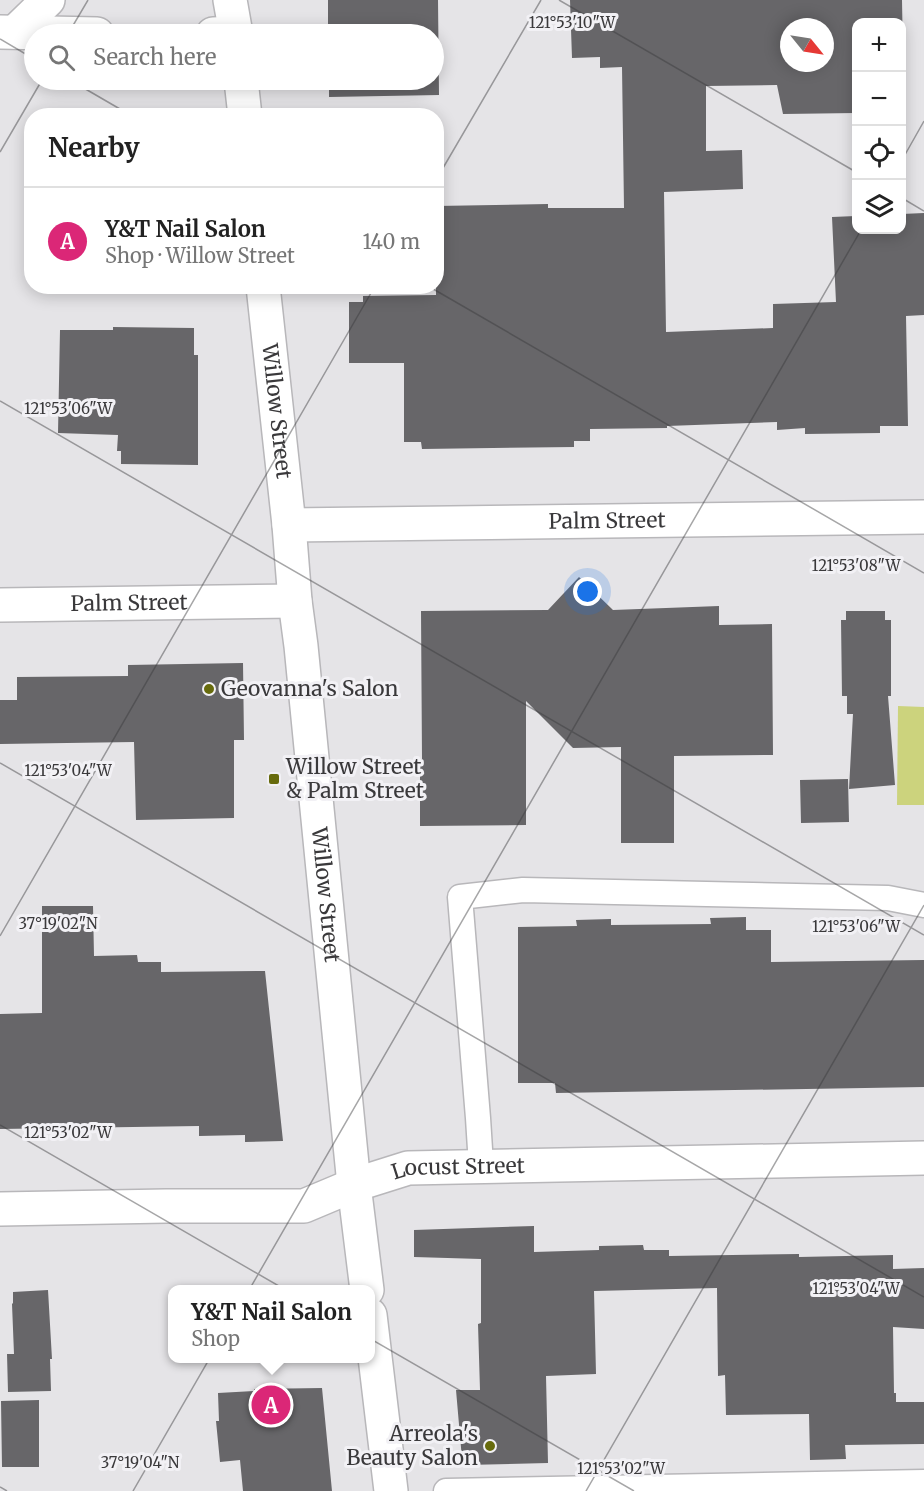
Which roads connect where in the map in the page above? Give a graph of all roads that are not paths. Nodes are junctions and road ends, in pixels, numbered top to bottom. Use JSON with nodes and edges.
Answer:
{"nodes":[{"id":1,"x":48,"y":0,"type":"edge"},
{"id":2,"x":230,"y":0,"type":"edge"},
{"id":3,"x":229,"y":24,"type":"edge"},
{"id":4,"x":7,"y":32,"type":"edge"},
{"id":5,"x":24,"y":32,"type":"edge"},
{"id":6,"x":242,"y":90,"type":"edge"},
{"id":7,"x":244,"y":108,"type":"edge"},
{"id":8,"x":264,"y":294,"type":"edge"},
{"id":9,"x":924,"y":518,"type":"edge"},
{"id":10,"x":289,"y":525,"type":"junction"},
{"id":11,"x":295,"y":601,"type":"junction"},
{"id":12,"x":0,"y":605,"type":"edge"},
{"id":13,"x":924,"y":904,"type":"edge"},
{"id":14,"x":924,"y":1158,"type":"edge"},
{"id":15,"x":481,"y":1165,"type":"junction"},
{"id":16,"x":354,"y":1185,"type":"junction"},
{"id":17,"x":0,"y":1209,"type":"edge"},
{"id":18,"x":366,"y":1285,"type":"edge"},
{"id":19,"x":375,"y":1354,"type":"edge"},
{"id":20,"x":924,"y":1482,"type":"edge"},
{"id":21,"x":392,"y":1491,"type":"edge"},
{"id":22,"x":446,"y":1491,"type":"edge"}],
"edges":[{"from":1,"to":4,"type":"street"},
{"from":2,"to":3,"type":"street"},
{"from":4,"to":5,"type":"street"},
{"from":6,"to":7,"type":"street"},
{"from":8,"to":10,"type":"street","name":"Willow Street"},
{"from":9,"to":10,"type":"street","name":"Palm Street"},
{"from":10,"to":11,"type":"street","name":"Willow Street"},
{"from":11,"to":12,"type":"street","name":"Palm Street"},
{"from":11,"to":16,"type":"street","name":"Willow Street"},
{"from":13,"to":15,"type":"lane"},
{"from":14,"to":15,"type":"street","name":"Locust Street"},
{"from":15,"to":16,"type":"street","name":"Locust Street"},
{"from":16,"to":17,"type":"street","name":"Locust Street"},
{"from":16,"to":18,"type":"street","name":"Willow Street"},
{"from":19,"to":21,"type":"street"},
{"from":20,"to":22,"type":"lane"}]}
